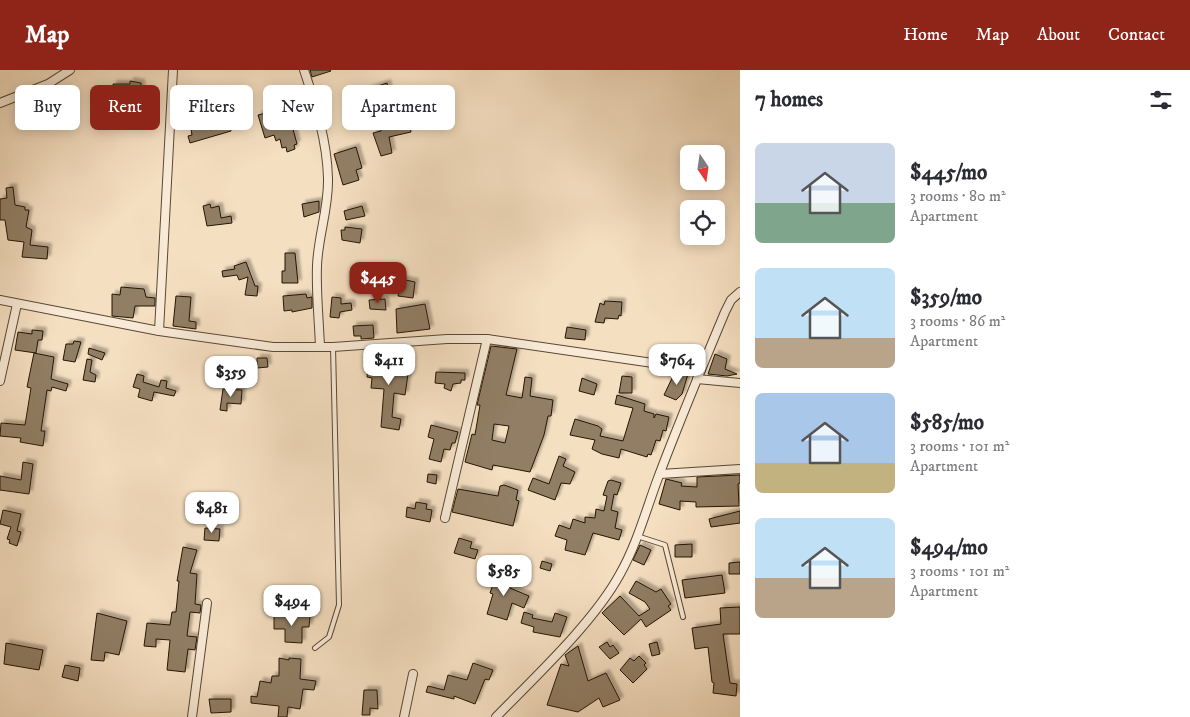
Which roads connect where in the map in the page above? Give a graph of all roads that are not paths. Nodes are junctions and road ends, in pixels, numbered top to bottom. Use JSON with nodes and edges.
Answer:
{"nodes":[{"id":1,"x":70,"y":70,"type":"edge"},
{"id":2,"x":173,"y":70,"type":"edge"},
{"id":3,"x":304,"y":70,"type":"edge"},
{"id":4,"x":0,"y":103,"type":"edge"},
{"id":5,"x":740,"y":292,"type":"edge"},
{"id":6,"x":0,"y":300,"type":"edge"},
{"id":7,"x":17,"y":304,"type":"junction"},
{"id":8,"x":160,"y":332,"type":"junction"},
{"id":9,"x":487,"y":339,"type":"junction"},
{"id":10,"x":320,"y":346,"type":"junction"},
{"id":11,"x":333,"y":347,"type":"junction"},
{"id":12,"x":701,"y":370,"type":"junction"},
{"id":13,"x":697,"y":380,"type":"junction"},
{"id":14,"x":0,"y":381,"type":"edge"},
{"id":15,"x":740,"y":383,"type":"edge"},
{"id":16,"x":740,"y":469,"type":"edge"},
{"id":17,"x":660,"y":474,"type":"junction"},
{"id":18,"x":445,"y":518,"type":"dead end"},
{"id":19,"x":637,"y":536,"type":"junction"},
{"id":20,"x":207,"y":603,"type":"dead end"},
{"id":21,"x":683,"y":617,"type":"dead end"},
{"id":22,"x":315,"y":648,"type":"dead end"},
{"id":23,"x":412,"y":674,"type":"dead end"},
{"id":24,"x":192,"y":717,"type":"edge"},
{"id":25,"x":404,"y":717,"type":"edge"},
{"id":26,"x":496,"y":717,"type":"edge"}],
"edges":[{"from":1,"to":4,"type":"street"},
{"from":2,"to":8,"type":"street"},
{"from":3,"to":10,"type":"street"},
{"from":5,"to":12,"type":"street"},
{"from":6,"to":7,"type":"street"},
{"from":7,"to":8,"type":"street"},
{"from":7,"to":14,"type":"street"},
{"from":8,"to":10,"type":"street"},
{"from":9,"to":11,"type":"street"},
{"from":9,"to":12,"type":"street"},
{"from":9,"to":18,"type":"street"},
{"from":10,"to":11,"type":"street"},
{"from":11,"to":22,"type":"lane"},
{"from":12,"to":13,"type":"street"},
{"from":13,"to":15,"type":"street"},
{"from":13,"to":17,"type":"street"},
{"from":16,"to":17,"type":"street"},
{"from":17,"to":19,"type":"street"},
{"from":19,"to":21,"type":"lane"},
{"from":19,"to":26,"type":"street"},
{"from":20,"to":24,"type":"street"},
{"from":23,"to":25,"type":"street"}]}
